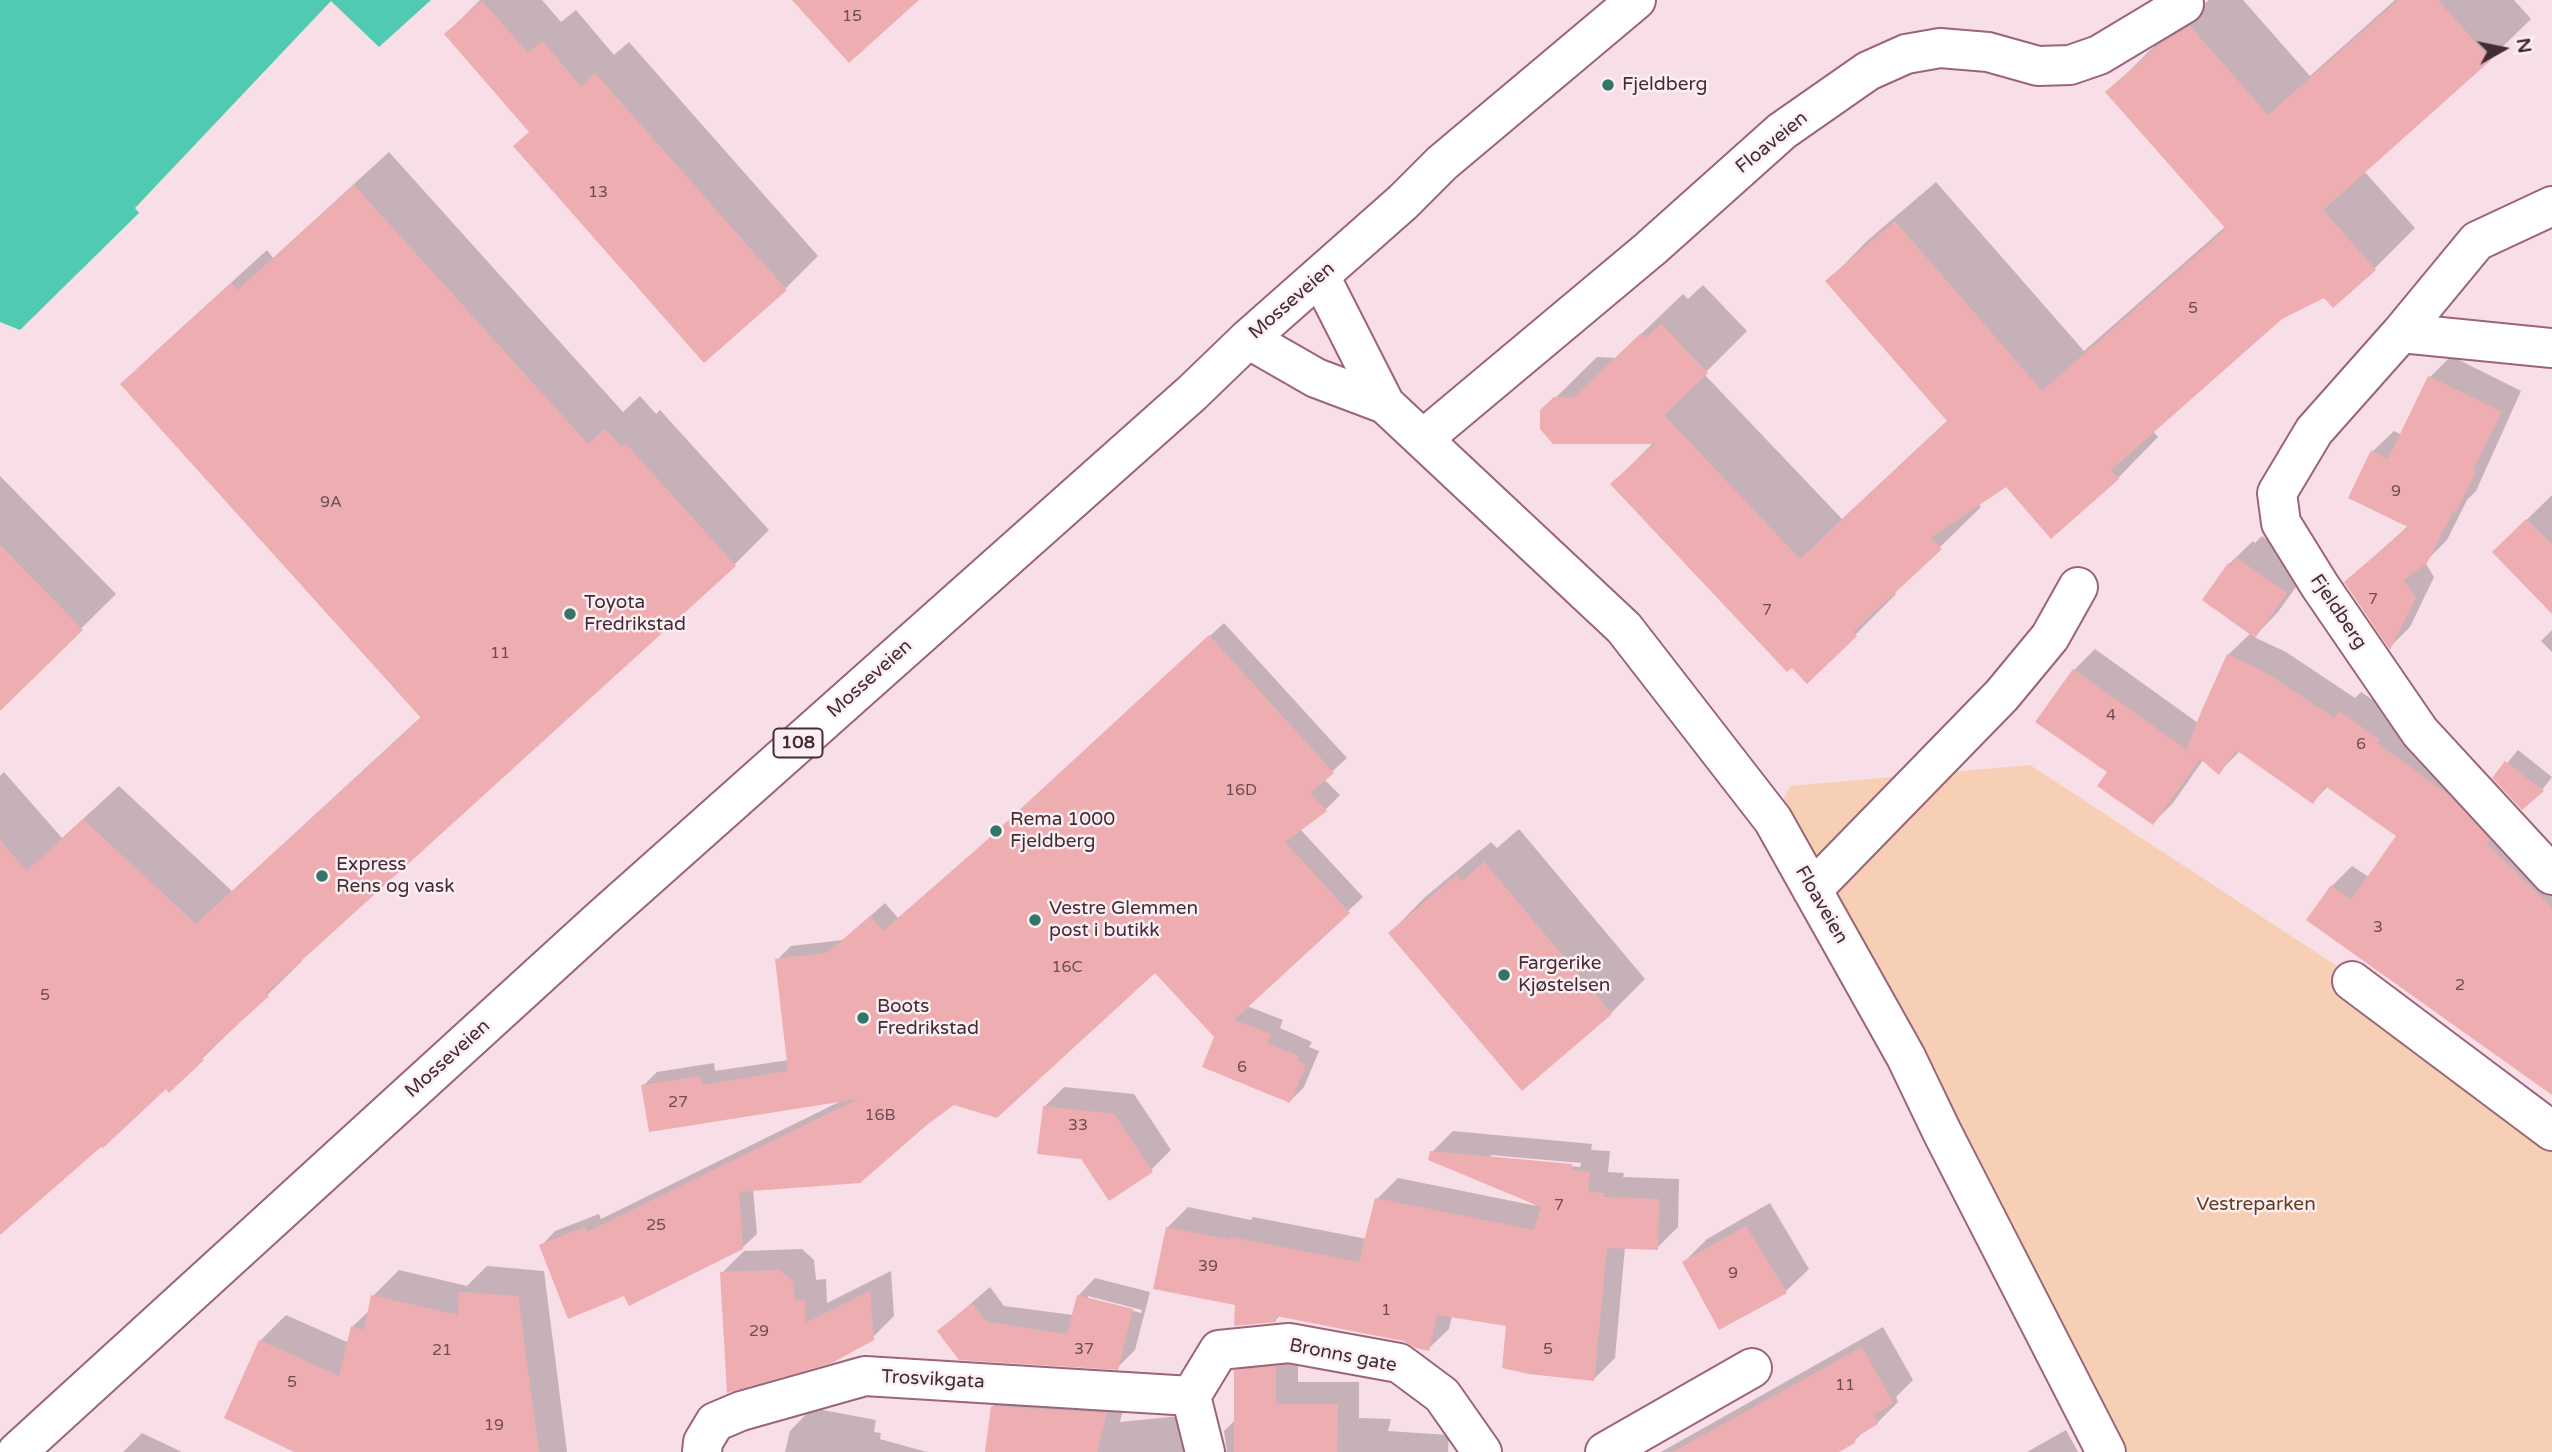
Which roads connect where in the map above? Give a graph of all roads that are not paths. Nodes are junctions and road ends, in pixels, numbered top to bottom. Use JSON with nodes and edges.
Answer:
{"nodes":[{"id":1,"x":1636,"y":0,"type":"edge"},
{"id":2,"x":2184,"y":4,"type":"dead end"},
{"id":3,"x":2552,"y":206,"type":"edge"},
{"id":4,"x":1320,"y":276,"type":"junction"},
{"id":5,"x":2401,"y":333,"type":"junction"},
{"id":6,"x":1248,"y":338,"type":"junction"},
{"id":7,"x":2552,"y":348,"type":"edge"},
{"id":8,"x":1385,"y":404,"type":"junction"},
{"id":9,"x":1423,"y":439,"type":"junction"},
{"id":10,"x":2078,"y":587,"type":"dead end"},
{"id":11,"x":2552,"y":874,"type":"edge"},
{"id":12,"x":1812,"y":890,"type":"junction"},
{"id":13,"x":2352,"y":981,"type":"dead end"},
{"id":14,"x":2552,"y":1131,"type":"edge"},
{"id":15,"x":1752,"y":1368,"type":"dead end"},
{"id":16,"x":1191,"y":1396,"type":"junction"},
{"id":17,"x":17,"y":1452,"type":"edge"},
{"id":18,"x":702,"y":1452,"type":"edge"},
{"id":19,"x":1205,"y":1452,"type":"edge"},
{"id":20,"x":1482,"y":1452,"type":"edge"},
{"id":21,"x":1605,"y":1452,"type":"edge"},
{"id":22,"x":2106,"y":1452,"type":"edge"}],
"edges":[{"from":1,"to":4,"type":"street","name":"Mosseveien","number":"108"},
{"from":2,"to":9,"type":"street","name":"Floaveien"},
{"from":3,"to":5,"type":"street","name":"Fjeldberg"},
{"from":4,"to":6,"type":"street","name":"Mosseveien","number":"108"},
{"from":4,"to":8,"type":"street","name":"Floaveien"},
{"from":5,"to":7,"type":"street"},
{"from":5,"to":11,"type":"street","name":"Fjeldberg"},
{"from":6,"to":8,"type":"street","name":"Floaveien"},
{"from":6,"to":17,"type":"street","name":"Mosseveien","number":"108"},
{"from":8,"to":9,"type":"street","name":"Floaveien"},
{"from":9,"to":12,"type":"street","name":"Floaveien"},
{"from":10,"to":12,"type":"street"},
{"from":12,"to":22,"type":"street","name":"Floaveien"},
{"from":13,"to":14,"type":"street"},
{"from":15,"to":21,"type":"street"},
{"from":16,"to":18,"type":"street","name":"Trosvikgata"},
{"from":16,"to":19,"type":"street"},
{"from":16,"to":20,"type":"street","name":"Bronns gate"}]}
